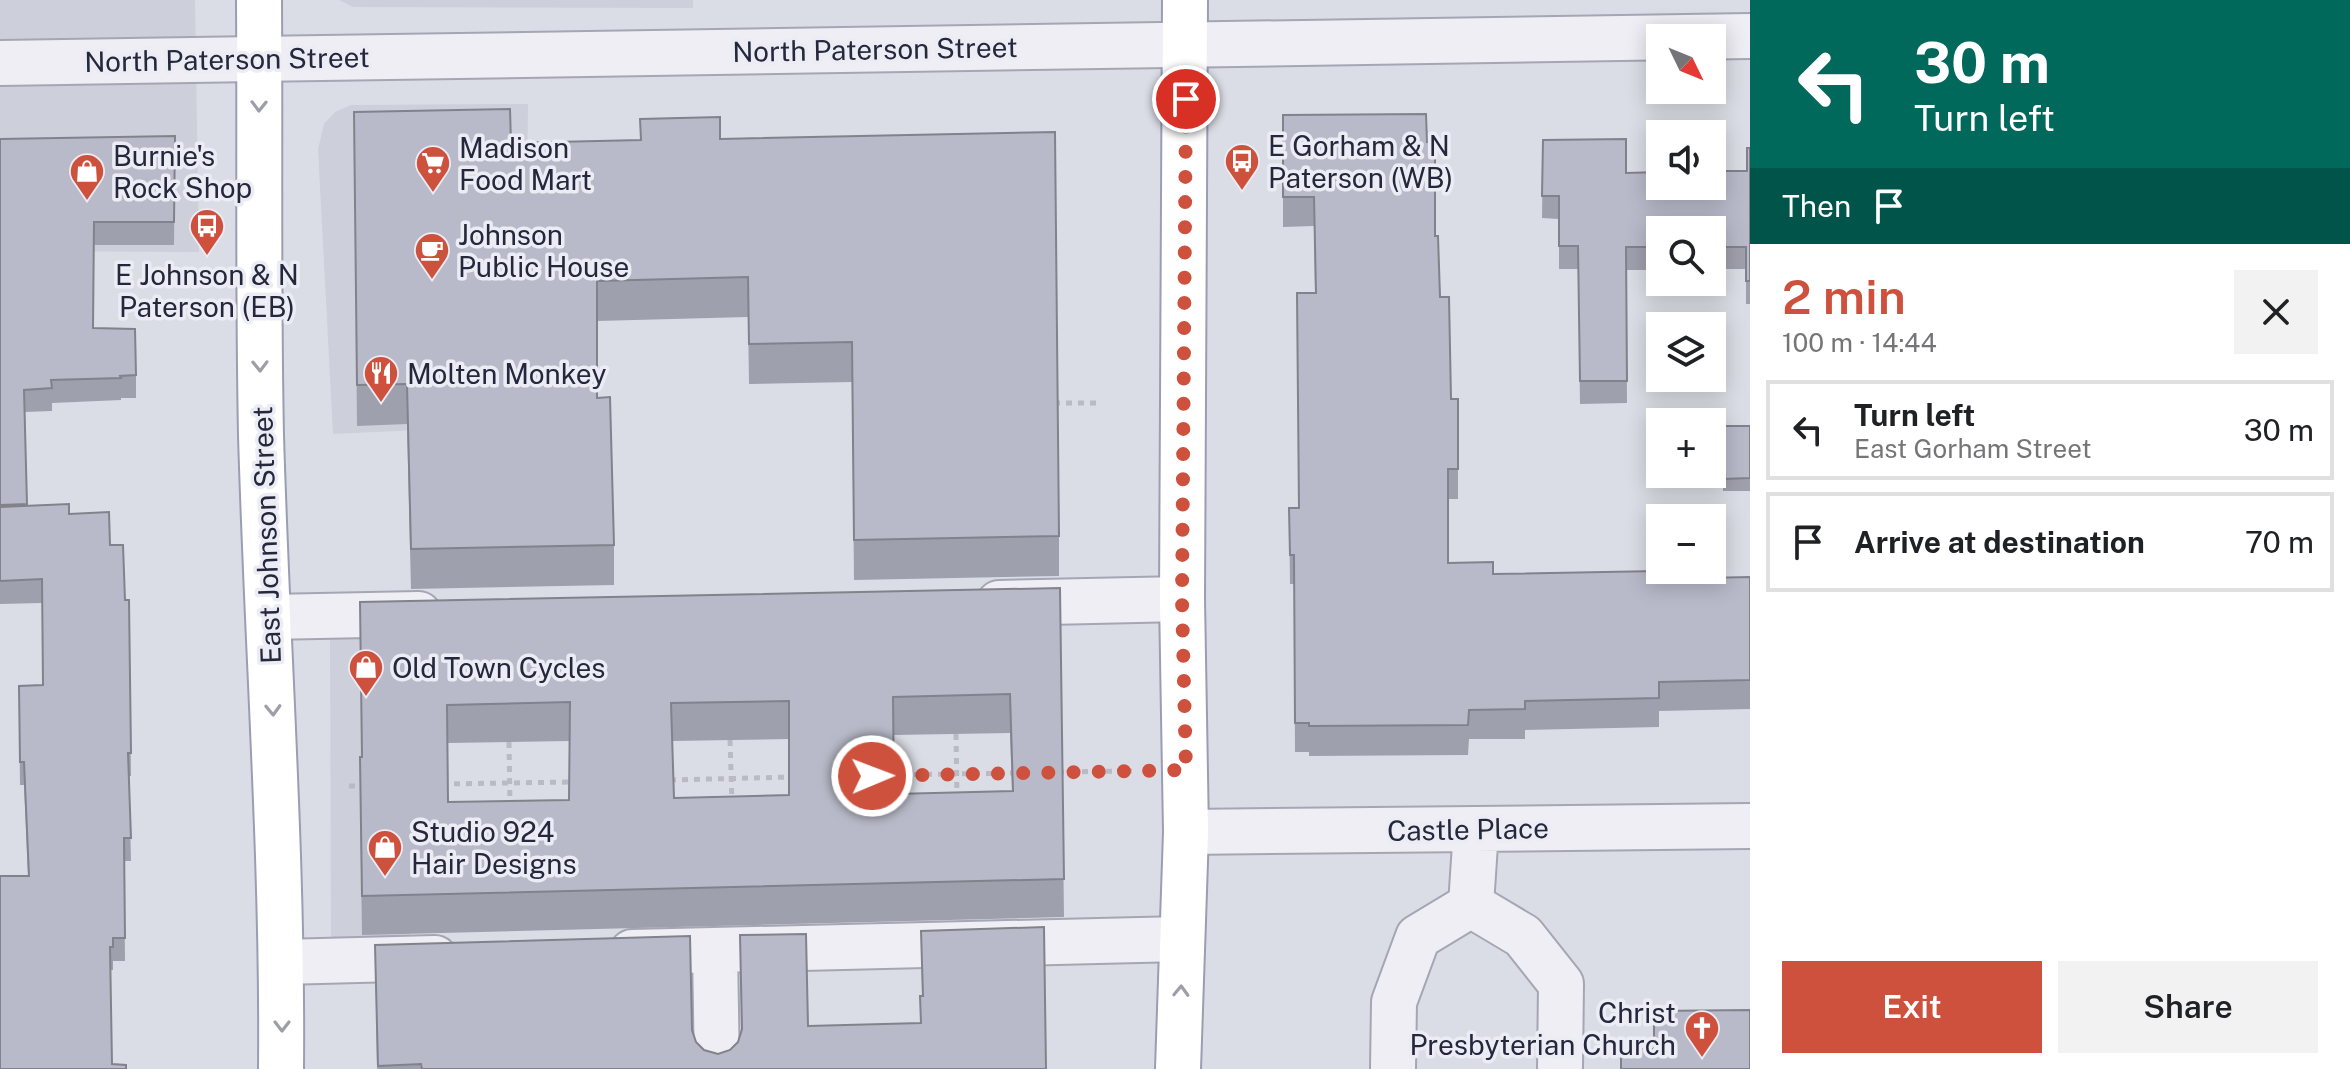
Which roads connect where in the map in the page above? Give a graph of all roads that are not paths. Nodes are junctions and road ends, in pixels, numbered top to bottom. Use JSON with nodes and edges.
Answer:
{"nodes":[{"id":1,"x":259,"y":0,"type":"edge"},
{"id":2,"x":1185,"y":0,"type":"edge"},
{"id":3,"x":1750,"y":36,"type":"edge"},
{"id":4,"x":1186,"y":43,"type":"junction"},
{"id":5,"x":260,"y":59,"type":"junction"},
{"id":6,"x":0,"y":63,"type":"edge"},
{"id":7,"x":1182,"y":599,"type":"junction"},
{"id":8,"x":955,"y":604,"type":"edge"},
{"id":9,"x":460,"y":613,"type":"edge"},
{"id":10,"x":269,"y":617,"type":"junction"},
{"id":11,"x":1750,"y":826,"type":"edge"},
{"id":12,"x":1476,"y":829,"type":"junction"},
{"id":13,"x":1186,"y":832,"type":"junction"},
{"id":14,"x":1471,"y":905,"type":"junction"},
{"id":15,"x":1181,"y":939,"type":"junction"},
{"id":16,"x":715,"y":950,"type":"junction"},
{"id":17,"x":589,"y":953,"type":"edge"},
{"id":18,"x":479,"y":956,"type":"edge"},
{"id":19,"x":282,"y":962,"type":"junction"},
{"id":20,"x":281,"y":1069,"type":"edge"},
{"id":21,"x":717,"y":1069,"type":"edge"},
{"id":22,"x":1178,"y":1069,"type":"edge"},
{"id":23,"x":1393,"y":1069,"type":"edge"},
{"id":24,"x":1560,"y":1069,"type":"edge"}],
"edges":[{"from":1,"to":5,"type":"main road","name":"East Johnson Street"},
{"from":2,"to":4,"type":"main road"},
{"from":3,"to":4,"type":"street","name":"North Paterson Street"},
{"from":4,"to":5,"type":"street","name":"North Paterson Street"},
{"from":4,"to":7,"type":"main road"},
{"from":5,"to":6,"type":"street","name":"North Paterson Street"},
{"from":5,"to":10,"type":"main road","name":"East Johnson Street","one_way":true},
{"from":7,"to":8,"type":"street"},
{"from":7,"to":13,"type":"main road"},
{"from":9,"to":10,"type":"street"},
{"from":10,"to":19,"type":"main road","name":"East Johnson Street","one_way":true},
{"from":11,"to":12,"type":"street","name":"Castle Place"},
{"from":12,"to":13,"type":"street","name":"Castle Place"},
{"from":12,"to":14,"type":"street"},
{"from":13,"to":15,"type":"main road"},
{"from":14,"to":23,"type":"street"},
{"from":14,"to":24,"type":"street"},
{"from":15,"to":16,"type":"street"},
{"from":22,"to":15,"type":"main road","one_way":true},
{"from":16,"to":17,"type":"street"},
{"from":16,"to":21,"type":"street"},
{"from":18,"to":19,"type":"street"},
{"from":19,"to":20,"type":"main road","name":"East Johnson Street","one_way":true}]}
